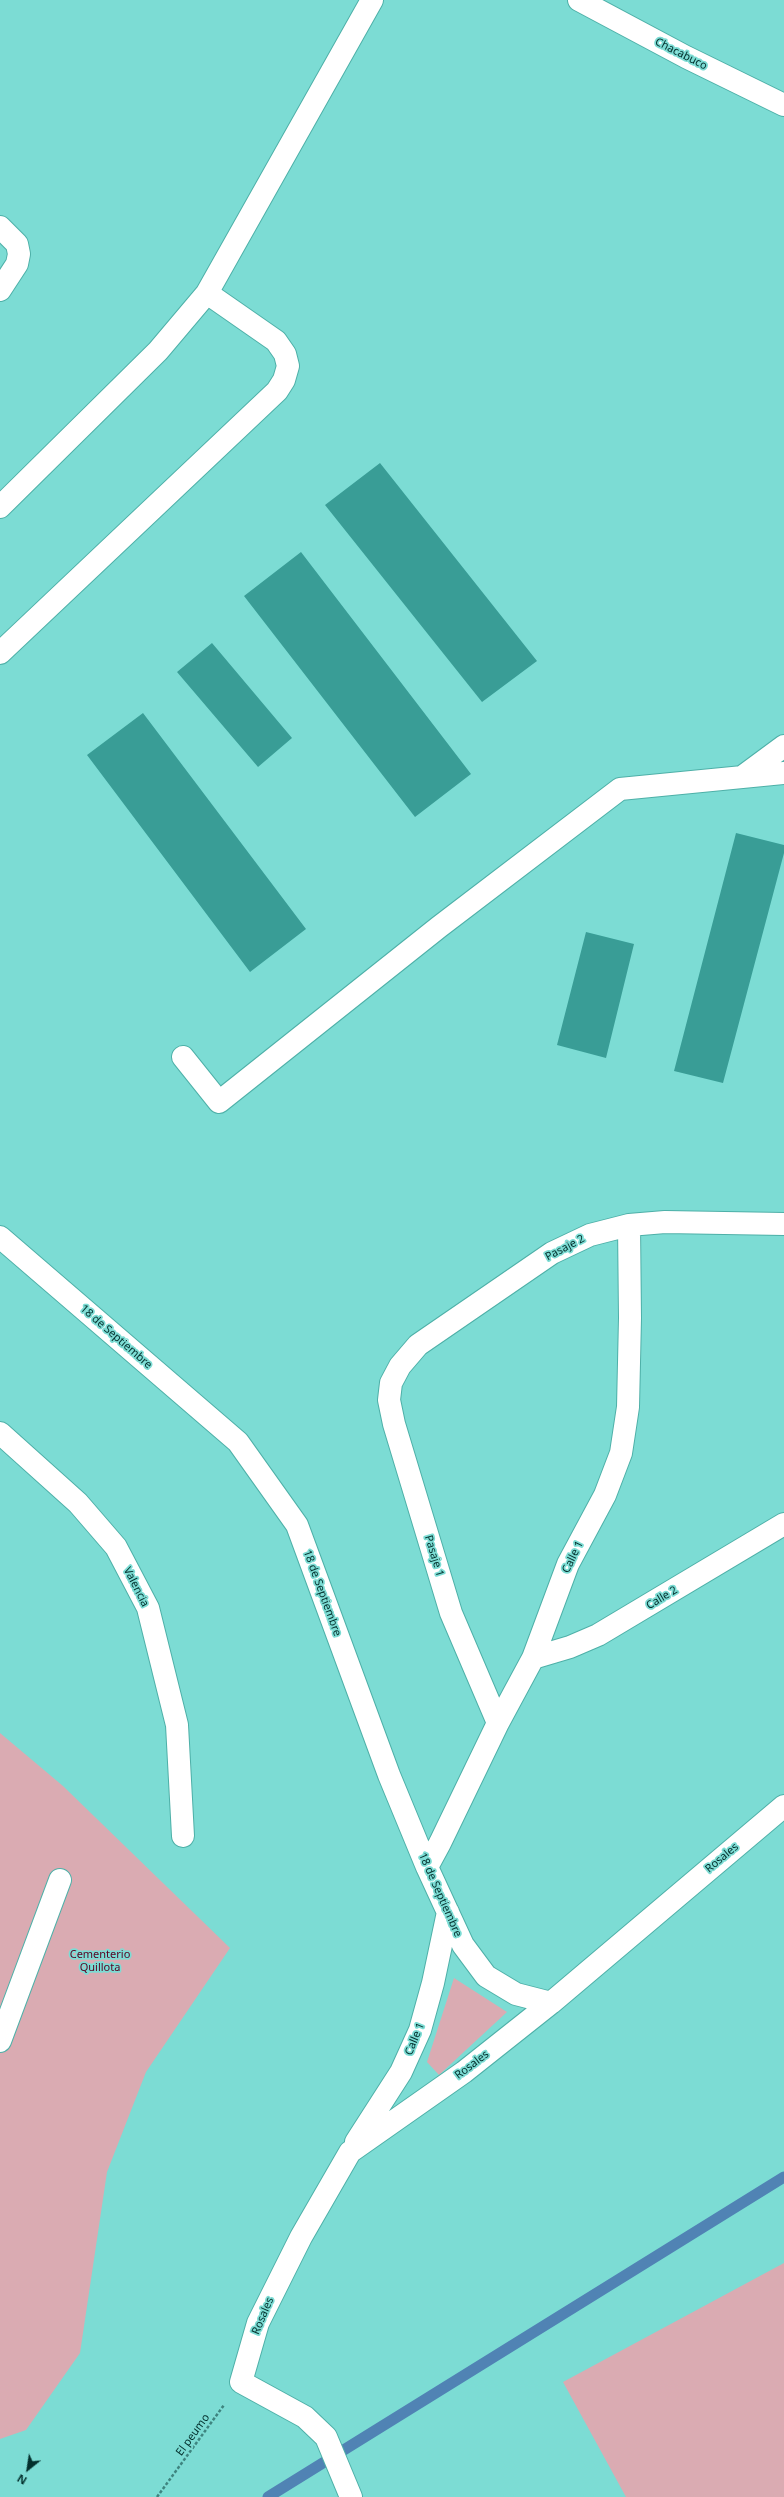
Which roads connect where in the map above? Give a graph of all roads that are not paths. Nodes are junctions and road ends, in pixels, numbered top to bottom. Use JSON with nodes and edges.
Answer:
{"nodes":[{"id":1,"x":372,"y":0,"type":"edge"},
{"id":2,"x":579,"y":0,"type":"edge"},
{"id":3,"x":784,"y":105,"type":"edge"},
{"id":4,"x":0,"y":226,"type":"edge"},
{"id":5,"x":0,"y":290,"type":"edge"},
{"id":6,"x":207,"y":293,"type":"junction"},
{"id":7,"x":0,"y":507,"type":"edge"},
{"id":8,"x":0,"y":653,"type":"edge"},
{"id":9,"x":784,"y":746,"type":"edge"},
{"id":10,"x":784,"y":773,"type":"edge"},
{"id":11,"x":742,"y":777,"type":"junction"},
{"id":12,"x":183,"y":1057,"type":"dead end"},
{"id":13,"x":784,"y":1224,"type":"edge"},
{"id":14,"x":629,"y":1225,"type":"junction"},
{"id":15,"x":0,"y":1237,"type":"edge"},
{"id":16,"x":391,"y":1383,"type":"joint"},
{"id":17,"x":0,"y":1433,"type":"edge"},
{"id":18,"x":784,"y":1524,"type":"edge"},
{"id":19,"x":533,"y":1658,"type":"junction"},
{"id":20,"x":498,"y":1723,"type":"junction"},
{"id":21,"x":784,"y":1806,"type":"edge"},
{"id":22,"x":183,"y":1836,"type":"dead end"},
{"id":23,"x":427,"y":1867,"type":"junction"},
{"id":24,"x":60,"y":1880,"type":"dead end"},
{"id":25,"x":448,"y":1912,"type":"junction"},
{"id":26,"x":551,"y":2003,"type":"junction"},
{"id":27,"x":0,"y":2041,"type":"edge"},
{"id":28,"x":350,"y":2152,"type":"junction"},
{"id":29,"x":351,"y":2497,"type":"edge"}],
"edges":[{"from":1,"to":6,"type":"street"},
{"from":2,"to":3,"type":"street","name":"Chacabuco"},
{"from":4,"to":5,"type":"street"},
{"from":6,"to":7,"type":"street"},
{"from":6,"to":8,"type":"street"},
{"from":9,"to":11,"type":"street"},
{"from":10,"to":11,"type":"street"},
{"from":11,"to":12,"type":"street"},
{"from":13,"to":14,"type":"street","name":"Pasaje 2"},
{"from":14,"to":16,"type":"street","name":"Pasaje 2"},
{"from":14,"to":19,"type":"street","name":"Calle 1"},
{"from":15,"to":23,"type":"street","name":"18 de Septiembre"},
{"from":16,"to":20,"type":"street","name":"Pasaje 1"},
{"from":17,"to":22,"type":"street","name":"Valencia"},
{"from":18,"to":19,"type":"street","name":"Calle 2"},
{"from":19,"to":20,"type":"street","name":"Calle 1"},
{"from":20,"to":23,"type":"street","name":"Calle 1"},
{"from":21,"to":26,"type":"street","name":"Rosales"},
{"from":23,"to":25,"type":"street","name":"18 de Septiembre"},
{"from":24,"to":27,"type":"street"},
{"from":25,"to":26,"type":"street","name":"18 de Septiembre"},
{"from":25,"to":28,"type":"street","name":"Calle 1"},
{"from":26,"to":28,"type":"street","name":"Rosales"},
{"from":28,"to":29,"type":"street","name":"Rosales"}]}
